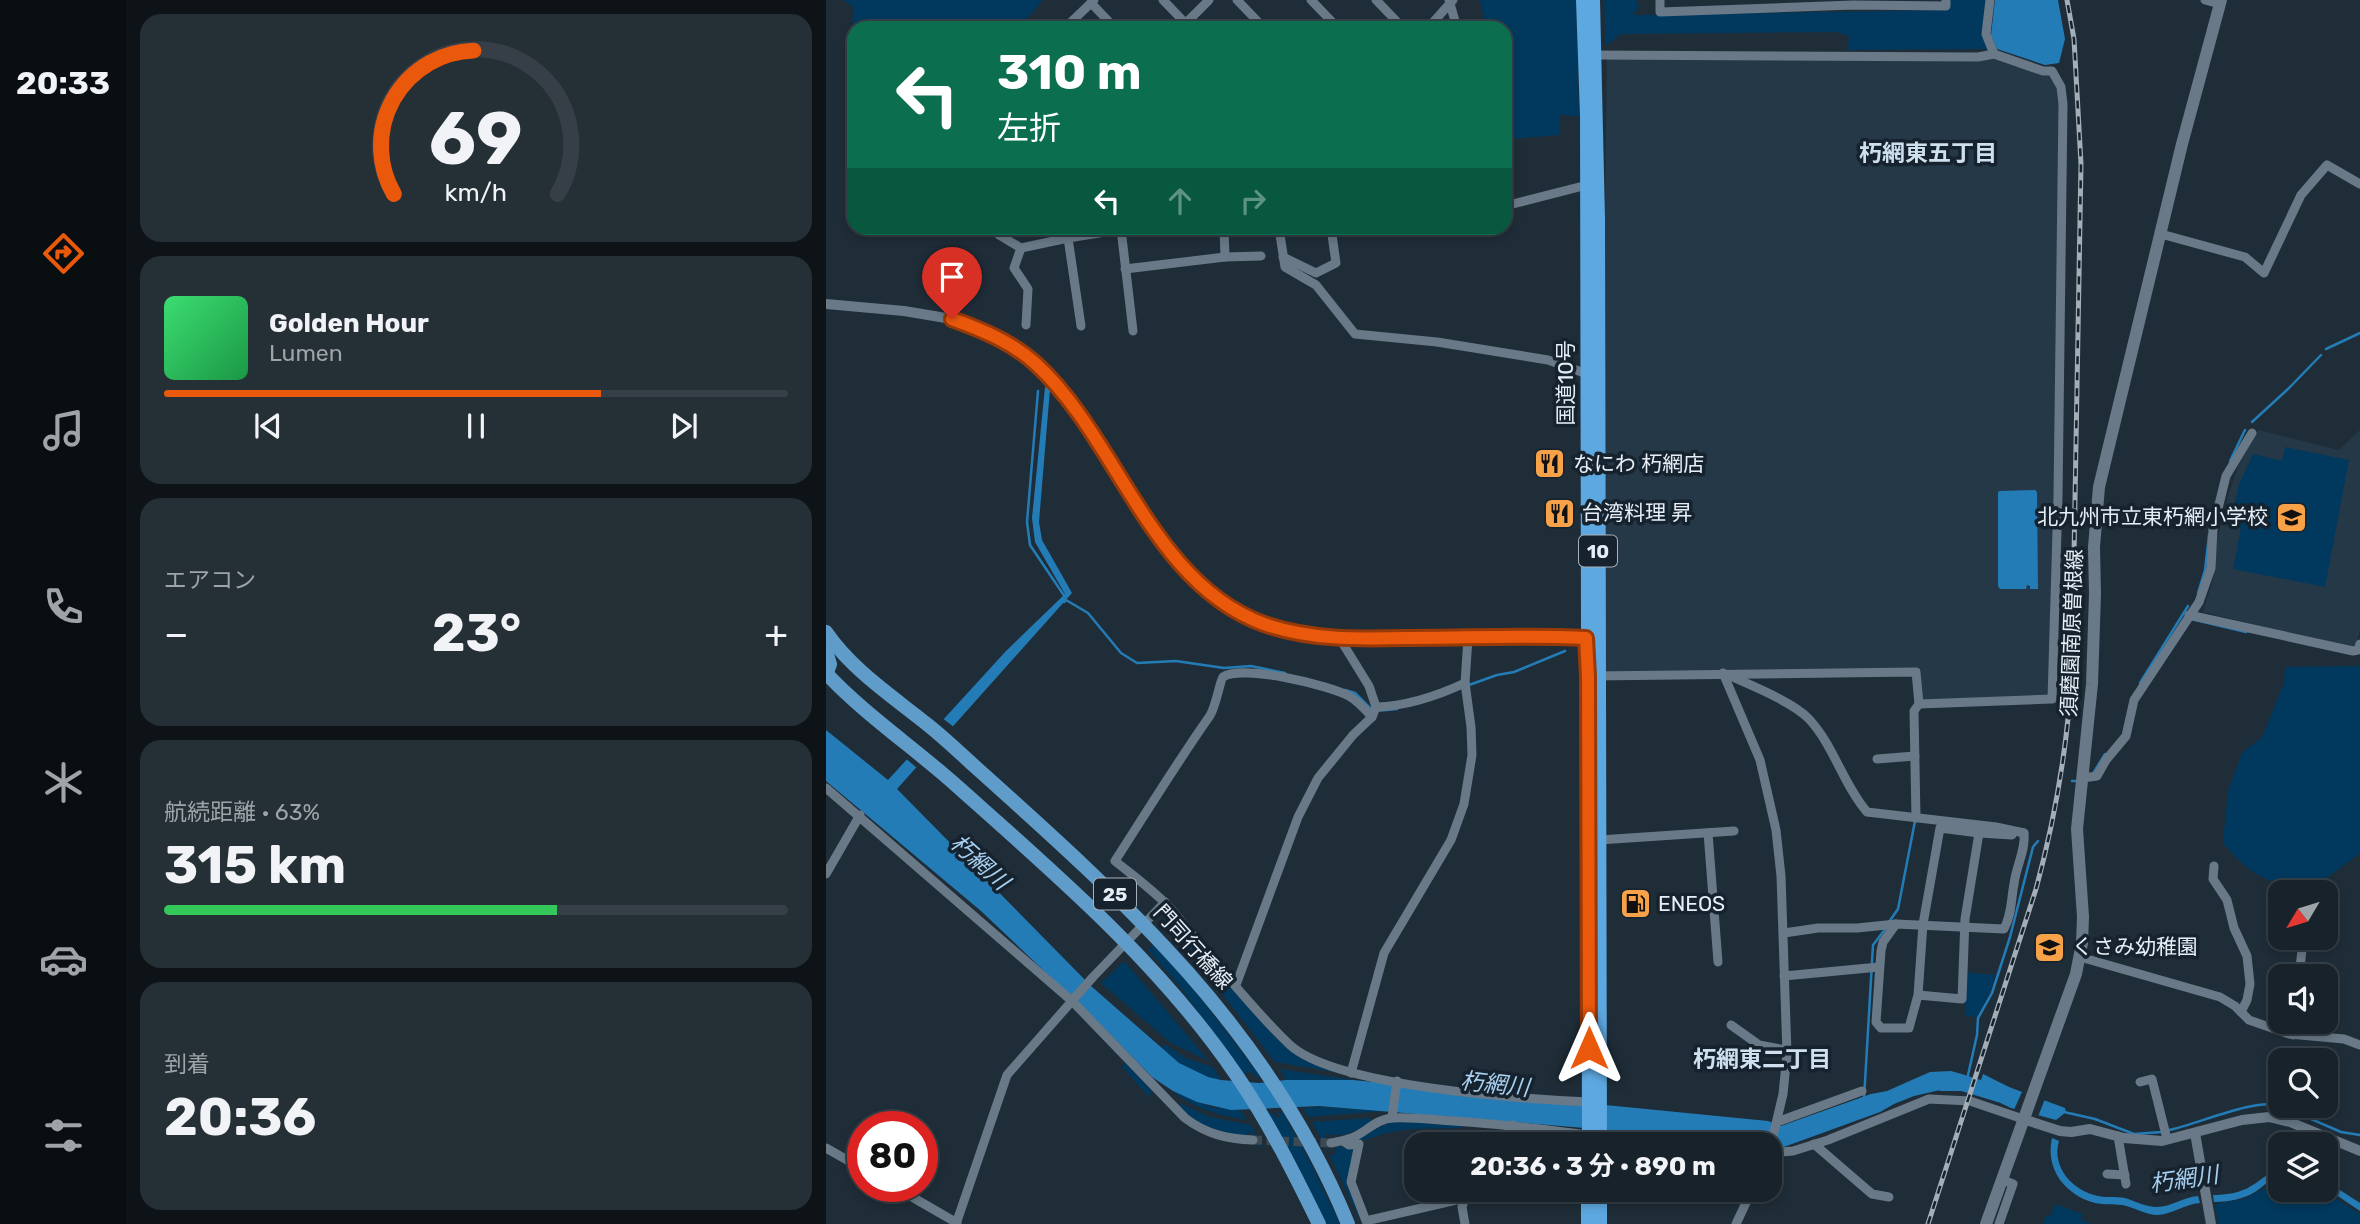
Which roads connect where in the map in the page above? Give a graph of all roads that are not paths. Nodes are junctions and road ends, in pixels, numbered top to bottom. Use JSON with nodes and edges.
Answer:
{"nodes":[{"id":1,"x":1163,"y":0,"type":"edge"},
{"id":2,"x":1209,"y":0,"type":"edge"},
{"id":3,"x":1237,"y":0,"type":"edge"},
{"id":4,"x":1311,"y":0,"type":"edge"},
{"id":5,"x":1376,"y":0,"type":"edge"},
{"id":6,"x":1583,"y":0,"type":"edge"},
{"id":7,"x":1594,"y":0,"type":"edge"},
{"id":8,"x":1660,"y":0,"type":"edge"},
{"id":9,"x":1945,"y":0,"type":"edge"},
{"id":10,"x":1990,"y":0,"type":"edge"},
{"id":11,"x":2205,"y":0,"type":"edge"},
{"id":12,"x":1092,"y":1,"type":"edge"},
{"id":13,"x":1451,"y":1,"type":"edge"},
{"id":14,"x":2220,"y":2,"type":"edge"},
{"id":15,"x":1853,"y":3,"type":"edge"},
{"id":16,"x":1902,"y":3,"type":"edge"},
{"id":17,"x":1760,"y":4,"type":"edge"},
{"id":18,"x":1072,"y":21,"type":"edge"},
{"id":19,"x":1109,"y":21,"type":"edge"},
{"id":20,"x":1184,"y":21,"type":"edge"},
{"id":21,"x":1191,"y":21,"type":"edge"},
{"id":22,"x":1257,"y":21,"type":"edge"},
{"id":23,"x":1331,"y":21,"type":"edge"},
{"id":24,"x":1396,"y":21,"type":"edge"},
{"id":25,"x":1434,"y":21,"type":"edge"},
{"id":26,"x":1455,"y":21,"type":"edge"},
{"id":27,"x":1994,"y":54,"type":"junction"},
{"id":28,"x":1591,"y":55,"type":"junction"},
{"id":29,"x":2360,"y":184,"type":"edge"},
{"id":30,"x":1587,"y":185,"type":"junction"},
{"id":31,"x":1512,"y":204,"type":"edge"},
{"id":32,"x":2161,"y":234,"type":"junction"},
{"id":33,"x":1001,"y":235,"type":"edge"},
{"id":34,"x":1069,"y":235,"type":"edge"},
{"id":35,"x":1085,"y":235,"type":"edge"},
{"id":36,"x":1126,"y":235,"type":"edge"},
{"id":37,"x":1224,"y":235,"type":"edge"},
{"id":38,"x":1280,"y":235,"type":"edge"},
{"id":39,"x":1332,"y":235,"type":"edge"},
{"id":40,"x":1068,"y":238,"type":"junction"},
{"id":41,"x":1021,"y":248,"type":"junction"},
{"id":42,"x":1261,"y":256,"type":"dead end"},
{"id":43,"x":1225,"y":257,"type":"junction"},
{"id":44,"x":1283,"y":257,"type":"junction"},
{"id":45,"x":1125,"y":269,"type":"junction"},
{"id":46,"x":826,"y":304,"type":"edge"},
{"id":47,"x":1026,"y":325,"type":"dead end"},
{"id":48,"x":1081,"y":326,"type":"dead end"},
{"id":49,"x":1133,"y":331,"type":"dead end"},
{"id":50,"x":1587,"y":374,"type":"junction"},
{"id":51,"x":2252,"y":433,"type":"dead end"},
{"id":52,"x":2189,"y":615,"type":"junction"},
{"id":53,"x":826,"y":632,"type":"edge"},
{"id":54,"x":1468,"y":638,"type":"junction"},
{"id":55,"x":1592,"y":638,"type":"junction"},
{"id":56,"x":1340,"y":639,"type":"junction"},
{"id":57,"x":2360,"y":644,"type":"edge"},
{"id":58,"x":827,"y":667,"type":"edge"},
{"id":59,"x":856,"y":668,"type":"junction"},
{"id":60,"x":1723,"y":673,"type":"junction"},
{"id":61,"x":1594,"y":676,"type":"junction"},
{"id":62,"x":826,"y":681,"type":"edge"},
{"id":63,"x":1465,"y":683,"type":"junction"},
{"id":64,"x":841,"y":688,"type":"junction"},
{"id":65,"x":1919,"y":704,"type":"junction"},
{"id":66,"x":1376,"y":707,"type":"junction"},
{"id":67,"x":1372,"y":718,"type":"junction"},
{"id":68,"x":1915,"y":756,"type":"junction"},
{"id":69,"x":1877,"y":759,"type":"dead end"},
{"id":70,"x":2083,"y":777,"type":"junction"},
{"id":71,"x":826,"y":788,"type":"edge"},
{"id":72,"x":860,"y":815,"type":"junction"},
{"id":73,"x":1916,"y":818,"type":"junction"},
{"id":74,"x":1734,"y":831,"type":"dead end"},
{"id":75,"x":2024,"y":832,"type":"junction"},
{"id":76,"x":1708,"y":833,"type":"junction"},
{"id":77,"x":1979,"y":833,"type":"junction"},
{"id":78,"x":1599,"y":840,"type":"junction"},
{"id":79,"x":2214,"y":866,"type":"dead end"},
{"id":80,"x":826,"y":874,"type":"edge"},
{"id":81,"x":1165,"y":902,"type":"junction"},
{"id":82,"x":1145,"y":924,"type":"junction"},
{"id":83,"x":1894,"y":924,"type":"junction"},
{"id":84,"x":1923,"y":924,"type":"junction"},
{"id":85,"x":1965,"y":926,"type":"junction"},
{"id":86,"x":1784,"y":933,"type":"junction"},
{"id":87,"x":1127,"y":943,"type":"junction"},
{"id":88,"x":2080,"y":957,"type":"junction"},
{"id":89,"x":1718,"y":962,"type":"dead end"},
{"id":90,"x":1874,"y":968,"type":"junction"},
{"id":91,"x":1784,"y":976,"type":"junction"},
{"id":92,"x":1236,"y":985,"type":"junction"},
{"id":93,"x":1918,"y":995,"type":"junction"},
{"id":94,"x":1072,"y":1000,"type":"junction"},
{"id":95,"x":2241,"y":1012,"type":"junction"},
{"id":96,"x":1731,"y":1026,"type":"dead end"},
{"id":97,"x":2293,"y":1035,"type":"joint"},
{"id":98,"x":2360,"y":1045,"type":"edge"},
{"id":99,"x":1786,"y":1050,"type":"junction"},
{"id":100,"x":1351,"y":1073,"type":"junction"},
{"id":101,"x":2140,"y":1082,"type":"dead end"},
{"id":102,"x":1396,"y":1084,"type":"junction"},
{"id":103,"x":1862,"y":1091,"type":"dead end"},
{"id":104,"x":1594,"y":1102,"type":"junction"},
{"id":105,"x":1393,"y":1113,"type":"junction"},
{"id":106,"x":2026,"y":1118,"type":"junction"},
{"id":107,"x":1777,"y":1122,"type":"junction"},
{"id":108,"x":1513,"y":1125,"type":"junction"},
{"id":109,"x":1508,"y":1132,"type":"edge"},
{"id":110,"x":1551,"y":1132,"type":"edge"},
{"id":111,"x":1594,"y":1132,"type":"edge"},
{"id":112,"x":2195,"y":1133,"type":"junction"},
{"id":113,"x":2165,"y":1134,"type":"junction"},
{"id":114,"x":2118,"y":1136,"type":"junction"},
{"id":115,"x":1253,"y":1140,"type":"tunnel mouth"},
{"id":116,"x":1343,"y":1141,"type":"junction"},
{"id":117,"x":1331,"y":1143,"type":"tunnel mouth"},
{"id":118,"x":1814,"y":1144,"type":"junction"},
{"id":119,"x":826,"y":1148,"type":"edge"},
{"id":120,"x":2360,"y":1150,"type":"edge"},
{"id":121,"x":847,"y":1160,"type":"edge"},
{"id":122,"x":2107,"y":1174,"type":"dead end"},
{"id":123,"x":2003,"y":1180,"type":"junction"},
{"id":124,"x":1889,"y":1197,"type":"dead end"},
{"id":125,"x":920,"y":1202,"type":"edge"},
{"id":126,"x":1448,"y":1202,"type":"edge"},
{"id":127,"x":1464,"y":1202,"type":"edge"},
{"id":128,"x":1588,"y":1202,"type":"edge"},
{"id":129,"x":1600,"y":1202,"type":"edge"},
{"id":130,"x":1746,"y":1202,"type":"edge"},
{"id":131,"x":957,"y":1224,"type":"edge"},
{"id":132,"x":1319,"y":1224,"type":"edge"},
{"id":133,"x":1348,"y":1224,"type":"edge"},
{"id":134,"x":1465,"y":1224,"type":"edge"},
{"id":135,"x":1588,"y":1224,"type":"edge"},
{"id":136,"x":1600,"y":1224,"type":"edge"},
{"id":137,"x":1736,"y":1224,"type":"edge"},
{"id":138,"x":1986,"y":1224,"type":"edge"},
{"id":139,"x":1999,"y":1224,"type":"edge"},
{"id":140,"x":2211,"y":1224,"type":"edge"}],
"edges":[{"from":1,"to":20,"type":"street"},
{"from":2,"to":21,"type":"street"},
{"from":3,"to":22,"type":"street"},
{"from":4,"to":23,"type":"street"},
{"from":5,"to":24,"type":"street"},
{"from":6,"to":28,"type":"highway","name":"国道10号","number":"10"},
{"from":7,"to":28,"type":"highway","name":"国道10号","number":"10"},
{"from":8,"to":17,"type":"street"},
{"from":9,"to":16,"type":"street"},
{"from":10,"to":27,"type":"street"},
{"from":11,"to":14,"type":"street"},
{"from":12,"to":18,"type":"street"},
{"from":12,"to":19,"type":"street"},
{"from":13,"to":25,"type":"street"},
{"from":13,"to":26,"type":"street"},
{"from":14,"to":32,"type":"main road","name":"須磨園南原曽根線"},
{"from":15,"to":16,"type":"street"},
{"from":15,"to":17,"type":"street"},
{"from":27,"to":28,"type":"street"},
{"from":27,"to":65,"type":"street"},
{"from":28,"to":30,"type":"highway","name":"国道10号","number":"10"},
{"from":28,"to":55,"type":"highway","name":"国道10号","number":"10"},
{"from":29,"to":32,"type":"street"},
{"from":30,"to":31,"type":"street"},
{"from":30,"to":50,"type":"highway","name":"国道10号","number":"10"},
{"from":32,"to":70,"type":"main road","name":"須磨園南原曽根線"},
{"from":33,"to":41,"type":"street"},
{"from":34,"to":40,"type":"street"},
{"from":35,"to":40,"type":"street"},
{"from":36,"to":45,"type":"street"},
{"from":37,"to":43,"type":"street"},
{"from":38,"to":44,"type":"street"},
{"from":39,"to":44,"type":"street"},
{"from":40,"to":41,"type":"street"},
{"from":40,"to":48,"type":"street"},
{"from":41,"to":47,"type":"street"},
{"from":42,"to":43,"type":"street"},
{"from":43,"to":45,"type":"street"},
{"from":44,"to":50,"type":"street"},
{"from":45,"to":49,"type":"street"},
{"from":46,"to":56,"type":"street"},
{"from":50,"to":55,"type":"highway","name":"国道10号","number":"10"},
{"from":51,"to":52,"type":"street"},
{"from":52,"to":57,"type":"street"},
{"from":52,"to":70,"type":"street"},
{"from":53,"to":59,"type":"main road","name":"門司行橋線","number":"25"},
{"from":54,"to":55,"type":"street"},
{"from":54,"to":56,"type":"street"},
{"from":54,"to":63,"type":"street"},
{"from":55,"to":61,"type":"highway","name":"国道10号","number":"10"},
{"from":56,"to":66,"type":"street"},
{"from":58,"to":59,"type":"main road"},
{"from":58,"to":64,"type":"main road","number":"25"},
{"from":59,"to":82,"type":"main road","name":"門司行橋線","number":"25"},
{"from":60,"to":61,"type":"street"},
{"from":60,"to":65,"type":"street"},
{"from":60,"to":73,"type":"street"},
{"from":60,"to":86,"type":"street"},
{"from":61,"to":78,"type":"highway","name":"国道10号","number":"10"},
{"from":61,"to":104,"type":"highway","name":"国道10号","number":"10"},
{"from":62,"to":64,"type":"main road"},
{"from":63,"to":66,"type":"street"},
{"from":63,"to":100,"type":"street"},
{"from":64,"to":87,"type":"main road","number":"25"},
{"from":65,"to":68,"type":"street"},
{"from":66,"to":67,"type":"street"},
{"from":67,"to":81,"type":"street"},
{"from":67,"to":92,"type":"street"},
{"from":68,"to":69,"type":"street"},
{"from":68,"to":73,"type":"street"},
{"from":70,"to":88,"type":"main road","name":"須磨園南原曽根線"},
{"from":71,"to":72,"type":"street"},
{"from":72,"to":80,"type":"street"},
{"from":72,"to":94,"type":"street"},
{"from":73,"to":75,"type":"street"},
{"from":74,"to":76,"type":"street"},
{"from":75,"to":77,"type":"street"},
{"from":75,"to":85,"type":"street"},
{"from":76,"to":78,"type":"street"},
{"from":76,"to":89,"type":"street"},
{"from":77,"to":84,"type":"street"},
{"from":77,"to":85,"type":"street"},
{"from":78,"to":104,"type":"highway","name":"国道10号","number":"10"},
{"from":79,"to":95,"type":"street"},
{"from":81,"to":82,"type":"street"},
{"from":81,"to":92,"type":"street"},
{"from":82,"to":87,"type":"street"},
{"from":82,"to":133,"type":"main road","name":"門司行橋線","number":"25"},
{"from":83,"to":84,"type":"street"},
{"from":83,"to":86,"type":"street"},
{"from":83,"to":90,"type":"street"},
{"from":84,"to":85,"type":"street"},
{"from":84,"to":93,"type":"street"},
{"from":85,"to":93,"type":"street"},
{"from":86,"to":91,"type":"street"},
{"from":87,"to":94,"type":"street"},
{"from":87,"to":132,"type":"main road","number":"25"},
{"from":88,"to":95,"type":"street"},
{"from":88,"to":106,"type":"main road","name":"須磨園南原曽根線"},
{"from":90,"to":91,"type":"street"},
{"from":90,"to":93,"type":"street"},
{"from":91,"to":99,"type":"street"},
{"from":92,"to":100,"type":"street"},
{"from":94,"to":115,"type":"street"},
{"from":94,"to":131,"type":"street"},
{"from":95,"to":97,"type":"street"},
{"from":96,"to":99,"type":"street"},
{"from":97,"to":98,"type":"street"},
{"from":99,"to":107,"type":"street"},
{"from":100,"to":102,"type":"street"},
{"from":101,"to":113,"type":"street"},
{"from":102,"to":104,"type":"street"},
{"from":102,"to":105,"type":"street"},
{"from":103,"to":107,"type":"street"},
{"from":104,"to":111,"type":"highway","name":"国道10号","number":"10"},
{"from":105,"to":108,"type":"street"},
{"from":105,"to":116,"type":"street"},
{"from":106,"to":114,"type":"street"},
{"from":106,"to":118,"type":"street"},
{"from":106,"to":123,"type":"main road","name":"須磨園南原曽根線"},
{"from":107,"to":118,"type":"street"},
{"from":108,"to":109,"type":"street"},
{"from":108,"to":110,"type":"street"},
{"from":112,"to":113,"type":"street"},
{"from":112,"to":120,"type":"street"},
{"from":112,"to":140,"type":"street"},
{"from":113,"to":114,"type":"street"},
{"from":114,"to":122,"type":"street"},
{"from":116,"to":117,"type":"street"},
{"from":116,"to":126,"type":"street"},
{"from":118,"to":124,"type":"street"},
{"from":119,"to":121,"type":"street"},
{"from":123,"to":138,"type":"main road","name":"須磨園南原曽根線"},
{"from":123,"to":139,"type":"street"},
{"from":125,"to":131,"type":"street"},
{"from":127,"to":134,"type":"street"},
{"from":128,"to":135,"type":"highway"},
{"from":129,"to":136,"type":"highway"},
{"from":130,"to":137,"type":"street"}]}
